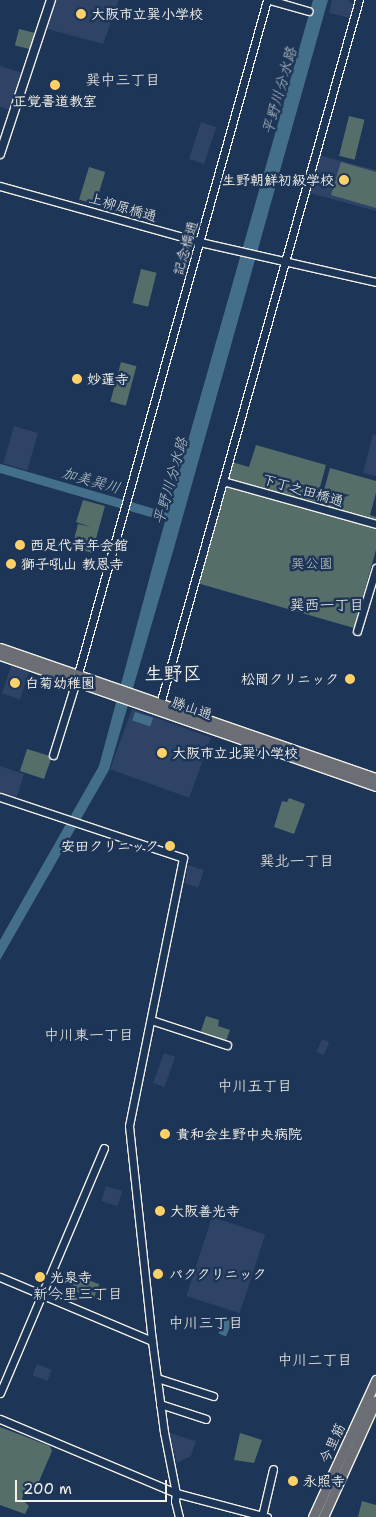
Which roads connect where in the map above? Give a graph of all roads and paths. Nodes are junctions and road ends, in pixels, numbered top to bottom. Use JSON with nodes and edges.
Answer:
{"nodes":[{"id":1,"x":51,"y":0,"type":"edge"},
{"id":2,"x":269,"y":0,"type":"edge"},
{"id":3,"x":359,"y":0,"type":"edge"},
{"id":4,"x":308,"y":11,"type":"dead end"},
{"id":5,"x":0,"y":154,"type":"edge"},
{"id":6,"x":0,"y":186,"type":"edge"},
{"id":7,"x":200,"y":242,"type":"junction"},
{"id":8,"x":285,"y":263,"type":"junction"},
{"id":9,"x":376,"y":282,"type":"edge"},
{"id":10,"x":223,"y":481,"type":"junction"},
{"id":11,"x":376,"y":524,"type":"edge"},
{"id":12,"x":376,"y":568,"type":"edge"},
{"id":13,"x":357,"y":631,"type":"dead end"},
{"id":14,"x":0,"y":648,"type":"edge"},
{"id":15,"x":0,"y":655,"type":"edge"},
{"id":16,"x":76,"y":678,"type":"junction"},
{"id":17,"x":131,"y":698,"type":"junction"},
{"id":18,"x":160,"y":704,"type":"junction"},
{"id":19,"x":53,"y":755,"type":"dead end"},
{"id":20,"x":376,"y":778,"type":"edge"},
{"id":21,"x":376,"y":786,"type":"edge"},
{"id":22,"x":0,"y":797,"type":"edge"},
{"id":23,"x":151,"y":1020,"type":"junction"},
{"id":24,"x":227,"y":1045,"type":"dead end"},
{"id":25,"x":104,"y":1148,"type":"dead end"},
{"id":26,"x":0,"y":1277,"type":"edge"},
{"id":27,"x":42,"y":1295,"type":"junction"},
{"id":28,"x":152,"y":1341,"type":"junction"},
{"id":29,"x":157,"y":1378,"type":"junction"},
{"id":30,"x":376,"y":1380,"type":"edge"},
{"id":31,"x":0,"y":1393,"type":"edge"},
{"id":32,"x":214,"y":1396,"type":"dead end"},
{"id":33,"x":376,"y":1400,"type":"edge"},
{"id":34,"x":160,"y":1404,"type":"junction"},
{"id":35,"x":206,"y":1418,"type":"dead end"},
{"id":36,"x":0,"y":1419,"type":"edge"},
{"id":37,"x":273,"y":1469,"type":"dead end"},
{"id":38,"x":176,"y":1493,"type":"junction"},
{"id":39,"x":265,"y":1516,"type":"edge"},
{"id":40,"x":179,"y":1517,"type":"edge"},
{"id":41,"x":313,"y":1517,"type":"edge"},
{"id":42,"x":323,"y":1517,"type":"edge"}],
"edges":[{"from":1,"to":5,"type":"main road"},
{"from":2,"to":4,"type":"street"},
{"from":2,"to":7,"type":"street","name":"記念橋通"},
{"from":3,"to":8,"type":"street"},
{"from":6,"to":7,"type":"street","name":"上柳原橋通"},
{"from":7,"to":8,"type":"street","name":"上柳原橋通"},
{"from":7,"to":16,"type":"street","name":"記念橋通"},
{"from":8,"to":9,"type":"street"},
{"from":8,"to":10,"type":"street"},
{"from":10,"to":11,"type":"street","name":"下丁之田橋通"},
{"from":10,"to":18,"type":"street"},
{"from":12,"to":13,"type":"street"},
{"from":14,"to":16,"type":"main road","name":"勝山通"},
{"from":15,"to":16,"type":"main road","name":"勝山通"},
{"from":16,"to":17,"type":"main road","name":"勝山通"},
{"from":16,"to":19,"type":"street","name":"記念橋通"},
{"from":17,"to":18,"type":"main road","name":"勝山通"},
{"from":17,"to":21,"type":"main road","name":"勝山通"},
{"from":18,"to":20,"type":"main road","name":"勝山通"},
{"from":22,"to":23,"type":"street"},
{"from":23,"to":24,"type":"street"},
{"from":23,"to":28,"type":"street"},
{"from":25,"to":27,"type":"street"},
{"from":26,"to":27,"type":"street"},
{"from":27,"to":28,"type":"street"},
{"from":27,"to":31,"type":"street"},
{"from":28,"to":29,"type":"street"},
{"from":29,"to":32,"type":"street"},
{"from":29,"to":34,"type":"street"},
{"from":30,"to":41,"type":"main road","name":"今里筋"},
{"from":33,"to":42,"type":"main road","name":"今里筋"},
{"from":34,"to":35,"type":"street"},
{"from":34,"to":38,"type":"street"},
{"from":36,"to":38,"type":"street"},
{"from":37,"to":39,"type":"street"},
{"from":38,"to":39,"type":"street"},
{"from":38,"to":40,"type":"street"}]}
